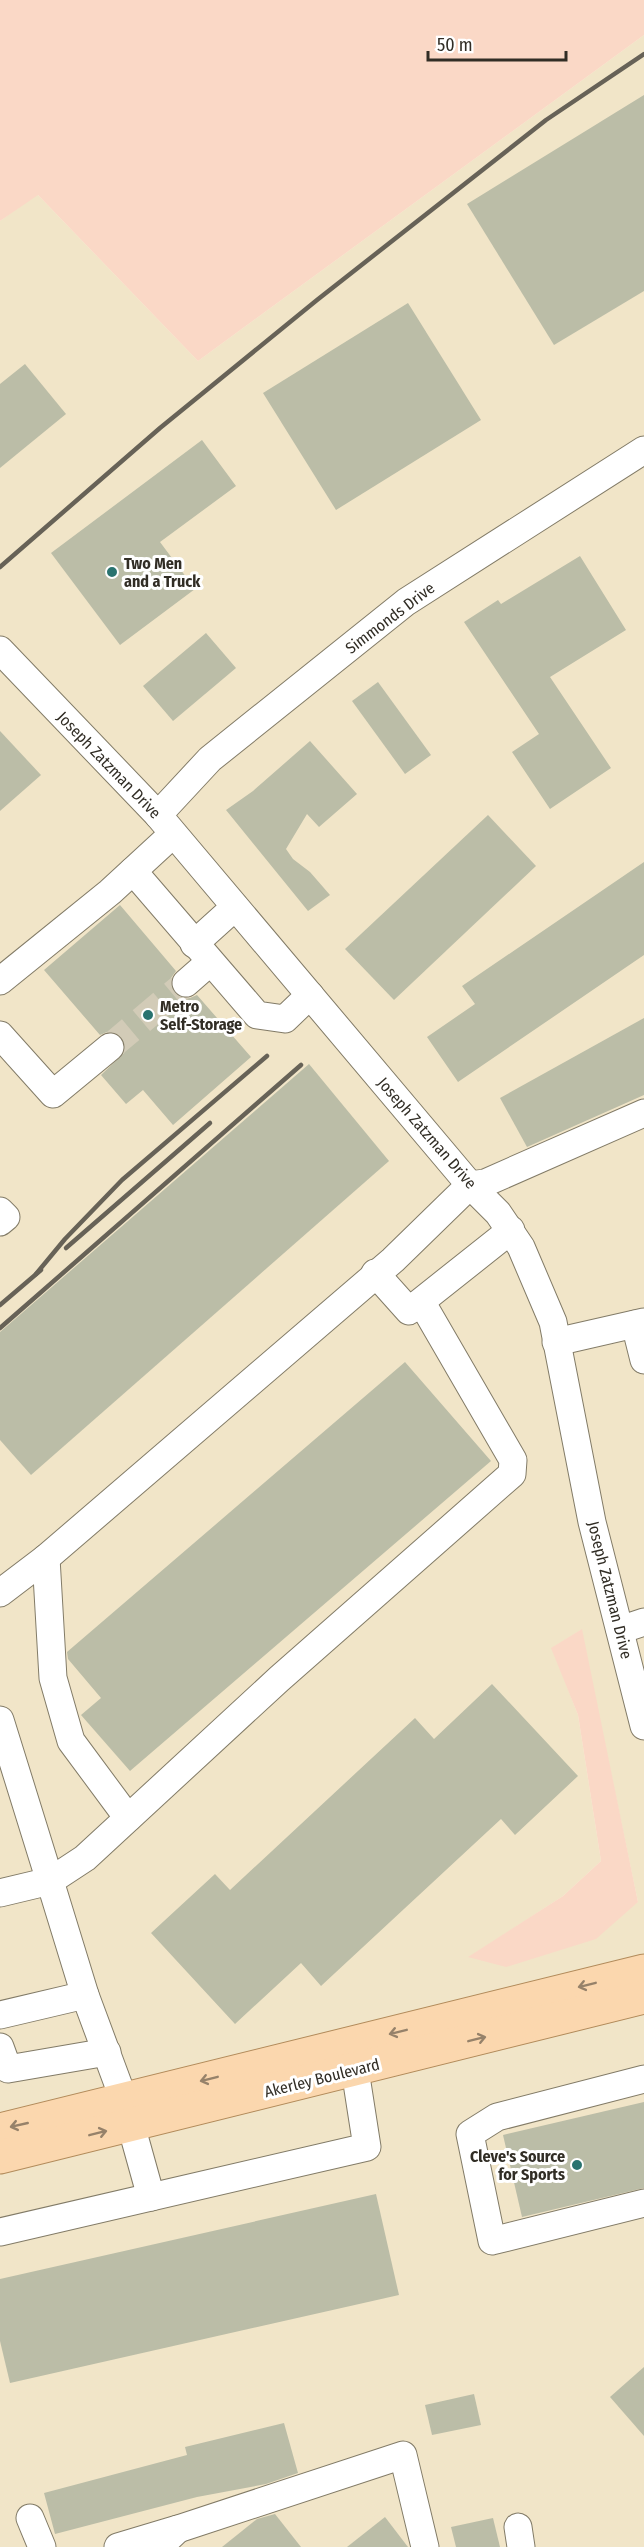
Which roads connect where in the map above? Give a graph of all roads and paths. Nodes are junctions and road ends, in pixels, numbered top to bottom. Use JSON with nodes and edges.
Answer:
{"nodes":[{"id":1,"x":644,"y":450,"type":"edge"},
{"id":2,"x":0,"y":650,"type":"edge"},
{"id":3,"x":166,"y":824,"type":"junction"},
{"id":4,"x":133,"y":871,"type":"junction"},
{"id":5,"x":235,"y":907,"type":"junction"},
{"id":6,"x":202,"y":953,"type":"junction"},
{"id":7,"x":0,"y":981,"type":"edge"},
{"id":8,"x":186,"y":983,"type":"tunnel mouth"},
{"id":9,"x":310,"y":996,"type":"junction"},
{"id":10,"x":0,"y":1035,"type":"edge"},
{"id":11,"x":110,"y":1047,"type":"tunnel mouth"},
{"id":12,"x":644,"y":1113,"type":"edge"},
{"id":13,"x":470,"y":1185,"type":"junction"},
{"id":14,"x":0,"y":1211,"type":"edge"},
{"id":15,"x":0,"y":1222,"type":"edge"},
{"id":16,"x":511,"y":1230,"type":"junction"},
{"id":17,"x":375,"y":1274,"type":"junction"},
{"id":18,"x":422,"y":1303,"type":"junction"},
{"id":19,"x":640,"y":1323,"type":"edge"},
{"id":20,"x":556,"y":1342,"type":"junction"},
{"id":21,"x":644,"y":1360,"type":"edge"},
{"id":22,"x":46,"y":1558,"type":"junction"},
{"id":23,"x":0,"y":1593,"type":"edge"},
{"id":24,"x":632,"y":1626,"type":"edge"},
{"id":25,"x":638,"y":1674,"type":"edge"},
{"id":26,"x":0,"y":1720,"type":"edge"},
{"id":27,"x":644,"y":1726,"type":"edge"},
{"id":28,"x":10,"y":1784,"type":"edge"},
{"id":29,"x":128,"y":1818,"type":"junction"},
{"id":30,"x":50,"y":1881,"type":"junction"},
{"id":31,"x":0,"y":1893,"type":"edge"},
{"id":32,"x":644,"y":1971,"type":"edge"},
{"id":33,"x":85,"y":1995,"type":"junction"},
{"id":34,"x":644,"y":1997,"type":"edge"},
{"id":35,"x":0,"y":2015,"type":"edge"},
{"id":36,"x":0,"y":2047,"type":"edge"},
{"id":37,"x":107,"y":2052,"type":"junction"},
{"id":38,"x":355,"y":2070,"type":"junction"},
{"id":39,"x":644,"y":2079,"type":"edge"},
{"id":40,"x":127,"y":2112,"type":"junction"},
{"id":41,"x":0,"y":2130,"type":"edge"},
{"id":42,"x":0,"y":2157,"type":"edge"},
{"id":43,"x":151,"y":2197,"type":"junction"},
{"id":44,"x":644,"y":2202,"type":"edge"},
{"id":45,"x":0,"y":2232,"type":"edge"},
{"id":46,"x":30,"y":2518,"type":"dead end"},
{"id":47,"x":168,"y":2538,"type":"edge"},
{"id":48,"x":42,"y":2547,"type":"edge"},
{"id":49,"x":118,"y":2547,"type":"edge"},
{"id":50,"x":425,"y":2547,"type":"edge"}],
"edges":[{"from":1,"to":3,"type":"street","name":"Simmonds Drive"},
{"from":2,"to":3,"type":"street","name":"Joseph Zatzman Drive"},
{"from":3,"to":4,"type":"street","name":"Simmonds Drive"},
{"from":3,"to":5,"type":"street","name":"Joseph Zatzman Drive"},
{"from":4,"to":6,"type":"street"},
{"from":4,"to":7,"type":"street","name":"Simmonds Drive"},
{"from":5,"to":6,"type":"street"},
{"from":5,"to":9,"type":"street","name":"Joseph Zatzman Drive"},
{"from":6,"to":8,"type":"street"},
{"from":6,"to":9,"type":"street"},
{"from":9,"to":13,"type":"street","name":"Joseph Zatzman Drive"},
{"from":10,"to":11,"type":"street"},
{"from":12,"to":13,"type":"street"},
{"from":13,"to":16,"type":"street","name":"Joseph Zatzman Drive"},
{"from":13,"to":17,"type":"street"},
{"from":14,"to":15,"type":"street"},
{"from":16,"to":18,"type":"street"},
{"from":16,"to":20,"type":"street","name":"Joseph Zatzman Drive"},
{"from":17,"to":18,"type":"street"},
{"from":17,"to":22,"type":"street"},
{"from":18,"to":29,"type":"street"},
{"from":19,"to":20,"type":"street"},
{"from":19,"to":21,"type":"street"},
{"from":20,"to":24,"type":"street","name":"Joseph Zatzman Drive"},
{"from":22,"to":23,"type":"street"},
{"from":22,"to":29,"type":"street"},
{"from":24,"to":25,"type":"street","name":"Joseph Zatzman Drive"},
{"from":25,"to":27,"type":"street","name":"Joseph Zatzman Drive"},
{"from":26,"to":28,"type":"street"},
{"from":28,"to":30,"type":"street"},
{"from":29,"to":30,"type":"street"},
{"from":30,"to":31,"type":"street"},
{"from":30,"to":33,"type":"street"},
{"from":32,"to":40,"type":"main road","name":"Akerley Boulevard","one_way":true},
{"from":33,"to":35,"type":"street"},
{"from":33,"to":37,"type":"street"},
{"from":38,"to":34,"type":"main road","name":"Akerley Boulevard","one_way":true},
{"from":36,"to":37,"type":"street"},
{"from":37,"to":40,"type":"street"},
{"from":38,"to":40,"type":"main road","name":"Akerley Boulevard"},
{"from":38,"to":43,"type":"street"},
{"from":39,"to":44,"type":"street"},
{"from":40,"to":41,"type":"main road","name":"Akerley Boulevard","one_way":true},
{"from":42,"to":40,"type":"main road","name":"Akerley Boulevard","one_way":true},
{"from":40,"to":43,"type":"street"},
{"from":43,"to":45,"type":"street"},
{"from":46,"to":48,"type":"street"},
{"from":47,"to":49,"type":"street"},
{"from":47,"to":50,"type":"street"}]}
